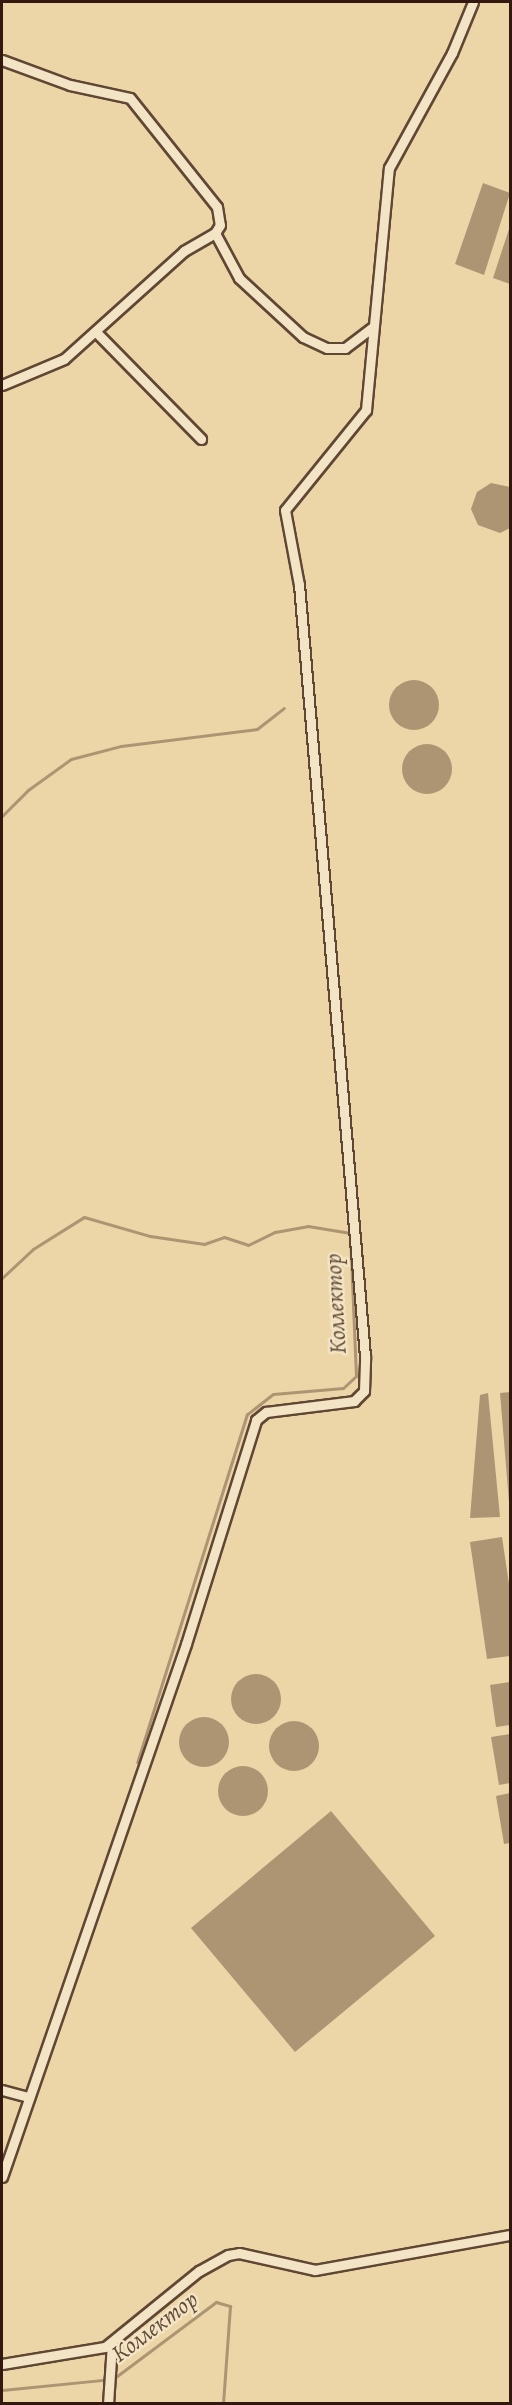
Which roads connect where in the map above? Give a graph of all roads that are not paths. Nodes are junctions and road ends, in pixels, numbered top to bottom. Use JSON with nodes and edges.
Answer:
{"nodes":[{"id":1,"x":473,"y":2,"type":"edge"},
{"id":2,"x":2,"y":60,"type":"edge"},
{"id":3,"x":215,"y":233,"type":"junction"},
{"id":4,"x":373,"y":327,"type":"junction"},
{"id":5,"x":96,"y":332,"type":"junction"},
{"id":6,"x":2,"y":385,"type":"edge"},
{"id":7,"x":201,"y":439,"type":"dead end"},
{"id":8,"x":2,"y":2090,"type":"edge"},
{"id":9,"x":29,"y":2097,"type":"junction"},
{"id":10,"x":2,"y":2177,"type":"edge"},
{"id":11,"x":510,"y":2235,"type":"edge"},
{"id":12,"x":112,"y":2343,"type":"junction"},
{"id":13,"x":2,"y":2364,"type":"edge"},
{"id":14,"x":108,"y":2403,"type":"edge"}],
"edges":[{"from":1,"to":4,"type":"street"},
{"from":2,"to":3,"type":"street"},
{"from":3,"to":4,"type":"street"},
{"from":3,"to":5,"type":"street"},
{"from":4,"to":9,"type":"street"},
{"from":5,"to":6,"type":"street"},
{"from":5,"to":7,"type":"street"},
{"from":8,"to":9,"type":"street"},
{"from":9,"to":10,"type":"street"},
{"from":11,"to":12,"type":"street"},
{"from":12,"to":13,"type":"street"},
{"from":12,"to":14,"type":"street"}]}
